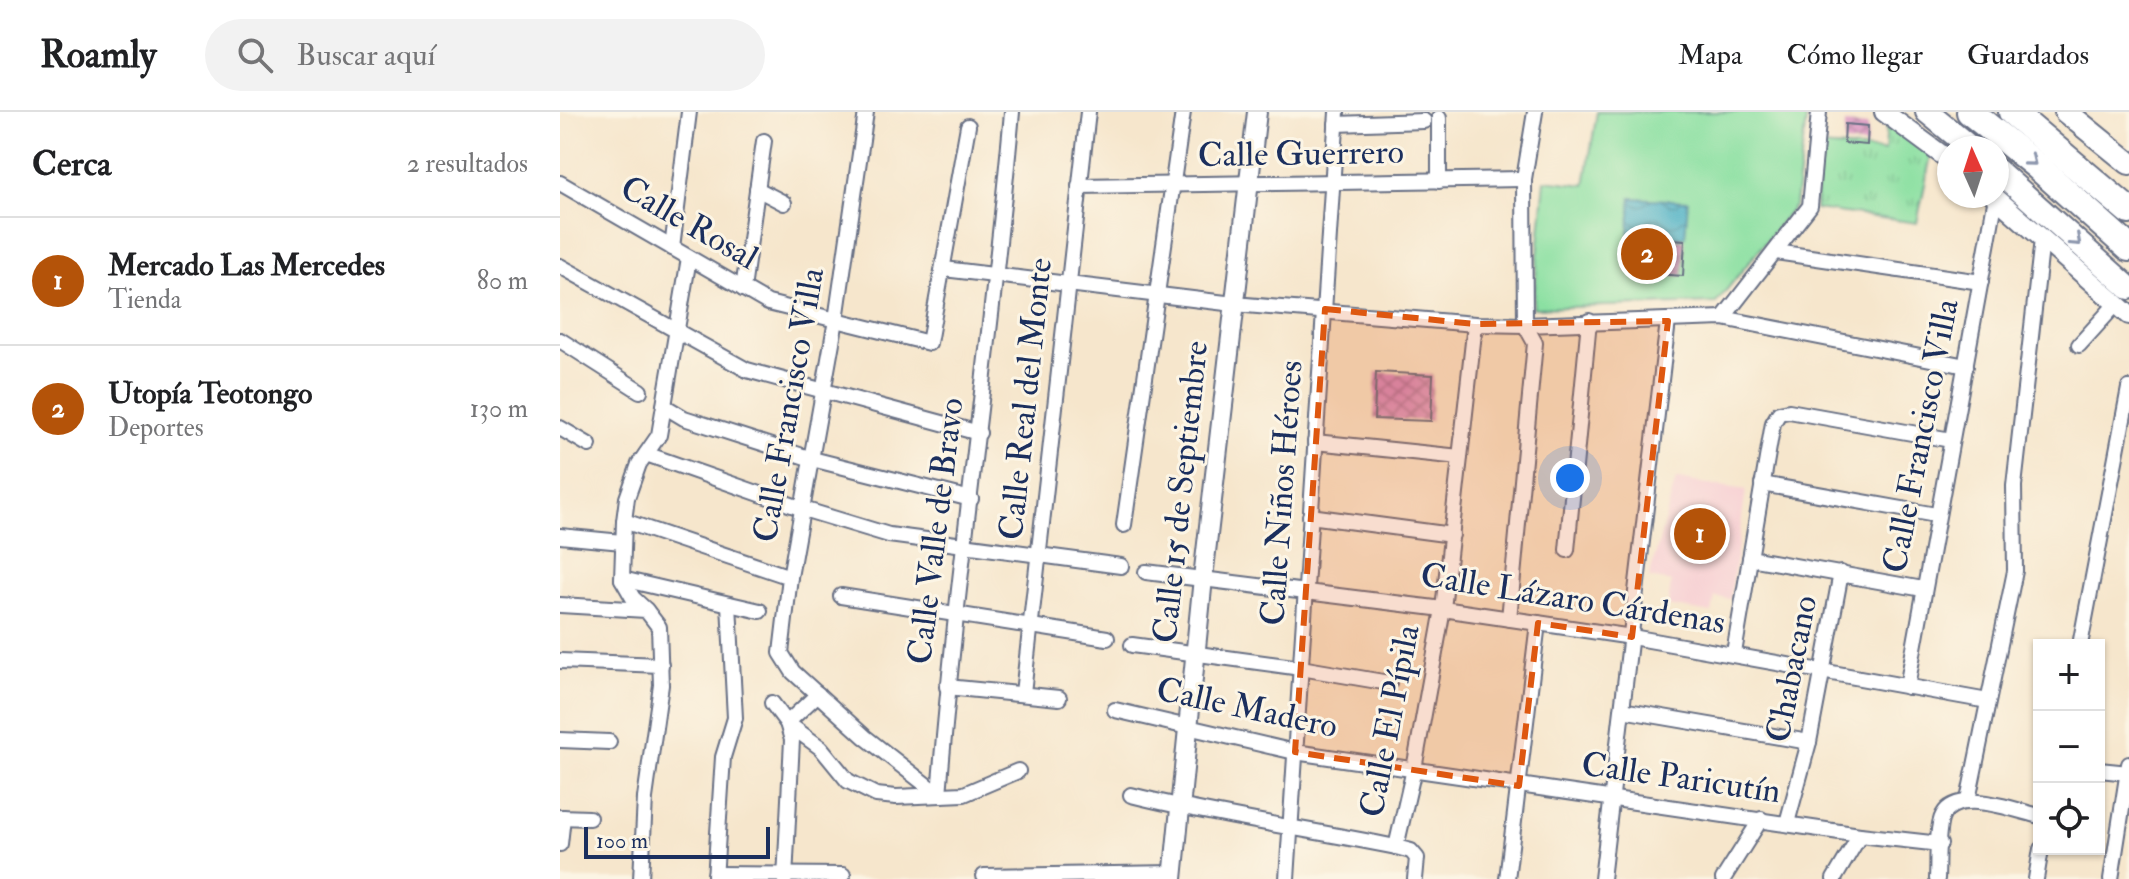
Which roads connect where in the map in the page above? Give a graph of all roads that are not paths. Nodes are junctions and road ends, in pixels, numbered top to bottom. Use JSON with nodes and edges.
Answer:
{"nodes":[{"id":1,"x":689,"y":112,"type":"edge"},
{"id":2,"x":866,"y":112,"type":"edge"},
{"id":3,"x":1012,"y":112,"type":"edge"},
{"id":4,"x":1088,"y":112,"type":"edge"},
{"id":5,"x":1183,"y":112,"type":"edge"},
{"id":6,"x":1257,"y":112,"type":"edge"},
{"id":7,"x":1535,"y":112,"type":"edge"},
{"id":8,"x":1819,"y":112,"type":"edge"},
{"id":9,"x":1884,"y":112,"type":"edge"},
{"id":10,"x":1970,"y":112,"type":"edge"},
{"id":11,"x":2012,"y":112,"type":"edge"},
{"id":12,"x":2066,"y":112,"type":"edge"},
{"id":13,"x":2080,"y":112,"type":"edge"},
{"id":14,"x":1336,"y":118,"type":"edge"},
{"id":15,"x":1439,"y":118,"type":"dead end"},
{"id":16,"x":1424,"y":121,"type":"dead end"},
{"id":17,"x":968,"y":126,"type":"dead end"},
{"id":18,"x":1927,"y":127,"type":"edge"},
{"id":19,"x":1946,"y":136,"type":"edge"},
{"id":20,"x":764,"y":141,"type":"dead end"},
{"id":21,"x":2129,"y":152,"type":"edge"},
{"id":22,"x":2129,"y":163,"type":"edge"},
{"id":23,"x":1524,"y":179,"type":"junction"},
{"id":24,"x":1439,"y":181,"type":"junction"},
{"id":25,"x":2009,"y":182,"type":"edge"},
{"id":26,"x":560,"y":183,"type":"edge"},
{"id":27,"x":1332,"y":183,"type":"junction"},
{"id":28,"x":1247,"y":184,"type":"junction"},
{"id":29,"x":1079,"y":186,"type":"junction"},
{"id":30,"x":1173,"y":186,"type":"junction"},
{"id":31,"x":757,"y":189,"type":"junction"},
{"id":32,"x":784,"y":203,"type":"dead end"},
{"id":33,"x":1993,"y":208,"type":"edge"},
{"id":34,"x":2007,"y":208,"type":"edge"},
{"id":35,"x":2129,"y":211,"type":"edge"},
{"id":36,"x":2042,"y":239,"type":"junction"},
{"id":37,"x":672,"y":248,"type":"junction"},
{"id":38,"x":2129,"y":248,"type":"edge"},
{"id":39,"x":1776,"y":252,"type":"junction"},
{"id":40,"x":689,"y":258,"type":"junction"},
{"id":41,"x":560,"y":266,"type":"edge"},
{"id":42,"x":944,"y":269,"type":"junction"},
{"id":43,"x":998,"y":275,"type":"junction"},
{"id":44,"x":1981,"y":282,"type":"junction"},
{"id":45,"x":1068,"y":283,"type":"junction"},
{"id":46,"x":743,"y":289,"type":"junction"},
{"id":47,"x":1156,"y":294,"type":"junction"},
{"id":48,"x":2125,"y":302,"type":"edge"},
{"id":49,"x":1234,"y":304,"type":"junction"},
{"id":50,"x":1325,"y":309,"type":"junction"},
{"id":51,"x":1723,"y":318,"type":"junction"},
{"id":52,"x":836,"y":320,"type":"junction"},
{"id":53,"x":1589,"y":321,"type":"junction"},
{"id":54,"x":1668,"y":321,"type":"junction"},
{"id":55,"x":1475,"y":324,"type":"junction"},
{"id":56,"x":1525,"y":325,"type":"junction"},
{"id":57,"x":676,"y":332,"type":"junction"},
{"id":58,"x":560,"y":340,"type":"edge"},
{"id":59,"x":2079,"y":345,"type":"dead end"},
{"id":60,"x":1966,"y":366,"type":"junction"},
{"id":61,"x":2129,"y":388,"type":"edge"},
{"id":62,"x":640,"y":391,"type":"dead end"},
{"id":63,"x":824,"y":392,"type":"junction"},
{"id":64,"x":664,"y":406,"type":"junction"},
{"id":65,"x":560,"y":428,"type":"edge"},
{"id":66,"x":979,"y":433,"type":"junction"},
{"id":67,"x":1951,"y":440,"type":"junction"},
{"id":68,"x":1315,"y":442,"type":"junction"},
{"id":69,"x":589,"y":445,"type":"dead end"},
{"id":70,"x":646,"y":454,"type":"junction"},
{"id":71,"x":1460,"y":457,"type":"junction"},
{"id":72,"x":812,"y":459,"type":"junction"},
{"id":73,"x":1762,"y":484,"type":"junction"},
{"id":74,"x":971,"y":499,"type":"junction"},
{"id":75,"x":803,"y":509,"type":"junction"},
{"id":76,"x":1936,"y":515,"type":"junction"},
{"id":77,"x":1310,"y":516,"type":"junction"},
{"id":78,"x":624,"y":521,"type":"junction"},
{"id":79,"x":1124,"y":525,"type":"dead end"},
{"id":80,"x":1452,"y":535,"type":"junction"},
{"id":81,"x":560,"y":536,"type":"edge"},
{"id":82,"x":622,"y":542,"type":"junction"},
{"id":83,"x":966,"y":544,"type":"junction"},
{"id":84,"x":1567,"y":550,"type":"dead end"},
{"id":85,"x":1039,"y":554,"type":"junction"},
{"id":86,"x":1750,"y":558,"type":"junction"},
{"id":87,"x":1121,"y":566,"type":"dead end"},
{"id":88,"x":1146,"y":572,"type":"dead end"},
{"id":89,"x":1841,"y":573,"type":"junction"},
{"id":90,"x":790,"y":577,"type":"junction"},
{"id":91,"x":1203,"y":578,"type":"junction"},
{"id":92,"x":622,"y":579,"type":"junction"},
{"id":93,"x":1923,"y":589,"type":"junction"},
{"id":94,"x":1306,"y":591,"type":"junction"},
{"id":95,"x":841,"y":596,"type":"dead end"},
{"id":96,"x":729,"y":604,"type":"junction"},
{"id":97,"x":560,"y":605,"type":"edge"},
{"id":98,"x":1443,"y":609,"type":"junction"},
{"id":99,"x":760,"y":611,"type":"dead end"},
{"id":100,"x":650,"y":614,"type":"junction"},
{"id":101,"x":957,"y":616,"type":"junction"},
{"id":102,"x":1509,"y":619,"type":"junction"},
{"id":103,"x":1538,"y":623,"type":"junction"},
{"id":104,"x":1031,"y":626,"type":"junction"},
{"id":105,"x":1632,"y":637,"type":"junction"},
{"id":106,"x":1107,"y":638,"type":"dead end"},
{"id":107,"x":2081,"y":639,"type":"edge"},
{"id":108,"x":1132,"y":645,"type":"dead end"},
{"id":109,"x":1734,"y":653,"type":"junction"},
{"id":110,"x":1195,"y":655,"type":"junction"},
{"id":111,"x":560,"y":661,"type":"edge"},
{"id":112,"x":661,"y":665,"type":"junction"},
{"id":113,"x":1301,"y":668,"type":"junction"},
{"id":114,"x":1824,"y":672,"type":"junction"},
{"id":115,"x":1389,"y":683,"type":"dead end"},
{"id":116,"x":947,"y":687,"type":"junction"},
{"id":117,"x":1907,"y":687,"type":"junction"},
{"id":118,"x":1023,"y":693,"type":"junction"},
{"id":119,"x":818,"y":694,"type":"junction"},
{"id":120,"x":1059,"y":698,"type":"dead end"},
{"id":121,"x":1988,"y":701,"type":"junction"},
{"id":122,"x":772,"y":703,"type":"dead end"},
{"id":123,"x":1115,"y":710,"type":"dead end"},
{"id":124,"x":1622,"y":710,"type":"junction"},
{"id":125,"x":787,"y":723,"type":"junction"},
{"id":126,"x":1189,"y":728,"type":"junction"},
{"id":127,"x":560,"y":740,"type":"edge"},
{"id":128,"x":609,"y":742,"type":"dead end"},
{"id":129,"x":1809,"y":742,"type":"junction"},
{"id":130,"x":1295,"y":752,"type":"junction"},
{"id":131,"x":1414,"y":769,"type":"junction"},
{"id":132,"x":2105,"y":770,"type":"edge"},
{"id":133,"x":2128,"y":770,"type":"edge"},
{"id":134,"x":1018,"y":771,"type":"dead end"},
{"id":135,"x":1519,"y":786,"type":"junction"},
{"id":136,"x":939,"y":795,"type":"junction"},
{"id":137,"x":1131,"y":795,"type":"dead end"},
{"id":138,"x":1610,"y":800,"type":"junction"},
{"id":139,"x":1968,"y":800,"type":"junction"},
{"id":140,"x":1180,"y":807,"type":"junction"},
{"id":141,"x":2033,"y":815,"type":"edge"},
{"id":142,"x":561,"y":817,"type":"edge"},
{"id":143,"x":589,"y":818,"type":"dead end"},
{"id":144,"x":1761,"y":819,"type":"junction"},
{"id":145,"x":1787,"y":823,"type":"junction"},
{"id":146,"x":1290,"y":825,"type":"junction"},
{"id":147,"x":1860,"y":835,"type":"junction"},
{"id":148,"x":560,"y":844,"type":"edge"},
{"id":149,"x":1940,"y":844,"type":"junction"},
{"id":150,"x":1396,"y":847,"type":"junction"},
{"id":151,"x":2040,"y":855,"type":"edge"},
{"id":152,"x":843,"y":875,"type":"dead end"},
{"id":153,"x":984,"y":876,"type":"dead end"},
{"id":154,"x":1173,"y":876,"type":"edge"},
{"id":155,"x":715,"y":877,"type":"edge"},
{"id":156,"x":785,"y":877,"type":"edge"},
{"id":157,"x":641,"y":879,"type":"edge"},
{"id":158,"x":1287,"y":879,"type":"edge"},
{"id":159,"x":1415,"y":879,"type":"edge"},
{"id":160,"x":1507,"y":879,"type":"edge"},
{"id":161,"x":1602,"y":879,"type":"edge"},
{"id":162,"x":1723,"y":879,"type":"edge"},
{"id":163,"x":1834,"y":879,"type":"edge"},
{"id":164,"x":1937,"y":879,"type":"edge"},
{"id":165,"x":2036,"y":879,"type":"edge"},
{"id":166,"x":2111,"y":879,"type":"edge"}],
"edges":[{"from":1,"to":37,"type":"street"},
{"from":2,"to":52,"type":"street","name":"Calle Francisco Villa"},
{"from":3,"to":43,"type":"street","name":"Calle Valle de Bravo"},
{"from":4,"to":29,"type":"street","name":"Calle Real del Monte"},
{"from":5,"to":30,"type":"street"},
{"from":6,"to":28,"type":"street","name":"Calle 15 de Septiembre"},
{"from":7,"to":23,"type":"street"},
{"from":8,"to":39,"type":"street"},
{"from":9,"to":18,"type":"street"},
{"from":10,"to":38,"type":"highway","one_way":true},
{"from":11,"to":35,"type":"highway"},
{"from":12,"to":22,"type":"highway"},
{"from":13,"to":21,"type":"street"},
{"from":14,"to":16,"type":"street"},
{"from":14,"to":27,"type":"street","name":"Calle Niños Héroes"},
{"from":15,"to":24,"type":"street"},
{"from":17,"to":42,"type":"street"},
{"from":18,"to":19,"type":"highway"},
{"from":20,"to":31,"type":"street"},
{"from":23,"to":24,"type":"street","name":"Calle Guerrero"},
{"from":23,"to":56,"type":"street"},
{"from":24,"to":27,"type":"street","name":"Calle Guerrero"},
{"from":25,"to":48,"type":"highway","one_way":true},
{"from":26,"to":37,"type":"street","name":"Calle Rosal"},
{"from":27,"to":28,"type":"street","name":"Calle Guerrero"},
{"from":27,"to":50,"type":"street","name":"Calle Niños Héroes"},
{"from":28,"to":30,"type":"street","name":"Calle Guerrero"},
{"from":28,"to":49,"type":"street","name":"Calle 15 de Septiembre"},
{"from":29,"to":30,"type":"street","name":"Calle Guerrero"},
{"from":29,"to":45,"type":"street","name":"Calle Real del Monte"},
{"from":30,"to":47,"type":"street"},
{"from":31,"to":32,"type":"street"},
{"from":31,"to":46,"type":"street"},
{"from":33,"to":44,"type":"street","name":"Calle Francisco Villa"},
{"from":34,"to":36,"type":"street"},
{"from":36,"to":48,"type":"street"},
{"from":36,"to":121,"type":"street"},
{"from":37,"to":40,"type":"street","name":"Calle Rosal"},
{"from":39,"to":44,"type":"street"},
{"from":39,"to":51,"type":"street"},
{"from":40,"to":46,"type":"street","name":"Calle Rosal"},
{"from":40,"to":57,"type":"street"},
{"from":41,"to":57,"type":"street"},
{"from":42,"to":43,"type":"street"},
{"from":42,"to":52,"type":"street","name":"Calle Rosal"},
{"from":43,"to":45,"type":"street"},
{"from":43,"to":66,"type":"street","name":"Calle Valle de Bravo"},
{"from":44,"to":60,"type":"street","name":"Calle Francisco Villa"},
{"from":45,"to":47,"type":"street"},
{"from":45,"to":85,"type":"street","name":"Calle Real del Monte"},
{"from":46,"to":52,"type":"street","name":"Calle Rosal"},
{"from":47,"to":49,"type":"street"},
{"from":47,"to":79,"type":"street"},
{"from":48,"to":59,"type":"street"},
{"from":49,"to":50,"type":"street"},
{"from":49,"to":91,"type":"street","name":"Calle 15 de Septiembre"},
{"from":50,"to":55,"type":"street"},
{"from":50,"to":68,"type":"street","name":"Calle Niños Héroes"},
{"from":51,"to":54,"type":"street"},
{"from":51,"to":60,"type":"street"},
{"from":52,"to":63,"type":"street","name":"Calle Francisco Villa"},
{"from":53,"to":54,"type":"street"},
{"from":53,"to":56,"type":"street"},
{"from":53,"to":84,"type":"street"},
{"from":54,"to":105,"type":"street"},
{"from":55,"to":56,"type":"street"},
{"from":55,"to":71,"type":"street","name":"Calle El Pípila"},
{"from":56,"to":102,"type":"street"},
{"from":57,"to":63,"type":"street"},
{"from":57,"to":64,"type":"street"},
{"from":58,"to":62,"type":"street"},
{"from":60,"to":67,"type":"street","name":"Calle Francisco Villa"},
{"from":61,"to":107,"type":"street"},
{"from":63,"to":66,"type":"street"},
{"from":63,"to":72,"type":"street","name":"Calle Francisco Villa"},
{"from":64,"to":70,"type":"street"},
{"from":64,"to":72,"type":"street"},
{"from":65,"to":69,"type":"street"},
{"from":66,"to":74,"type":"street","name":"Calle Valle de Bravo"},
{"from":67,"to":73,"type":"street"},
{"from":67,"to":76,"type":"street","name":"Calle Francisco Villa"},
{"from":68,"to":71,"type":"street"},
{"from":68,"to":77,"type":"street","name":"Calle Niños Héroes"},
{"from":70,"to":75,"type":"street"},
{"from":70,"to":78,"type":"street"},
{"from":71,"to":80,"type":"street","name":"Calle El Pípila"},
{"from":72,"to":74,"type":"street"},
{"from":72,"to":75,"type":"street","name":"Calle Francisco Villa"},
{"from":73,"to":76,"type":"street"},
{"from":73,"to":86,"type":"street"},
{"from":74,"to":83,"type":"street","name":"Calle Valle de Bravo"},
{"from":75,"to":83,"type":"street"},
{"from":75,"to":90,"type":"street","name":"Calle Francisco Villa"},
{"from":76,"to":93,"type":"street","name":"Calle Francisco Villa"},
{"from":77,"to":80,"type":"street"},
{"from":77,"to":94,"type":"street","name":"Calle Niños Héroes"},
{"from":78,"to":82,"type":"street"},
{"from":78,"to":90,"type":"street"},
{"from":80,"to":98,"type":"street","name":"Calle El Pípila"},
{"from":81,"to":82,"type":"street"},
{"from":82,"to":92,"type":"street"},
{"from":83,"to":85,"type":"street"},
{"from":83,"to":101,"type":"street","name":"Calle Valle de Bravo"},
{"from":85,"to":87,"type":"street"},
{"from":85,"to":104,"type":"street","name":"Calle Real del Monte"},
{"from":86,"to":89,"type":"street"},
{"from":86,"to":109,"type":"street"},
{"from":88,"to":91,"type":"street","name":"Calle Lázaro Cárdenas"},
{"from":89,"to":93,"type":"street"},
{"from":89,"to":114,"type":"street","name":"Chabacano"},
{"from":90,"to":119,"type":"street","name":"Calle Francisco Villa"},
{"from":91,"to":94,"type":"street","name":"Calle Lázaro Cárdenas"},
{"from":91,"to":110,"type":"street","name":"Calle 15 de Septiembre"},
{"from":92,"to":96,"type":"street"},
{"from":92,"to":100,"type":"street"},
{"from":93,"to":117,"type":"street","name":"Calle Francisco Villa"},
{"from":94,"to":98,"type":"street","name":"Calle Lázaro Cárdenas"},
{"from":94,"to":113,"type":"street","name":"Calle Niños Héroes"},
{"from":95,"to":101,"type":"street"},
{"from":96,"to":99,"type":"street"},
{"from":96,"to":155,"type":"street"},
{"from":97,"to":100,"type":"street"},
{"from":98,"to":102,"type":"street","name":"Calle Lázaro Cárdenas"},
{"from":98,"to":131,"type":"street","name":"Calle El Pípila"},
{"from":100,"to":112,"type":"street"},
{"from":101,"to":104,"type":"street"},
{"from":101,"to":116,"type":"street","name":"Calle Valle de Bravo"},
{"from":102,"to":103,"type":"street","name":"Calle Lázaro Cárdenas"},
{"from":103,"to":105,"type":"street","name":"Calle Lázaro Cárdenas"},
{"from":103,"to":135,"type":"street"},
{"from":104,"to":106,"type":"street"},
{"from":104,"to":118,"type":"street","name":"Calle Real del Monte"},
{"from":105,"to":109,"type":"street","name":"Calle Lázaro Cárdenas"},
{"from":105,"to":124,"type":"street"},
{"from":108,"to":110,"type":"street"},
{"from":109,"to":114,"type":"street","name":"Calle Lázaro Cárdenas"},
{"from":110,"to":113,"type":"street"},
{"from":110,"to":126,"type":"street","name":"Calle 15 de Septiembre"},
{"from":111,"to":112,"type":"street"},
{"from":112,"to":157,"type":"street"},
{"from":113,"to":115,"type":"street"},
{"from":113,"to":130,"type":"street","name":"Calle Niños Héroes"},
{"from":114,"to":117,"type":"street","name":"Calle Lázaro Cárdenas"},
{"from":114,"to":129,"type":"street","name":"Chabacano"},
{"from":116,"to":118,"type":"street"},
{"from":116,"to":136,"type":"street","name":"Calle Valle de Bravo"},
{"from":117,"to":121,"type":"street","name":"Calle Lázaro Cárdenas"},
{"from":118,"to":120,"type":"street"},
{"from":119,"to":125,"type":"street"},
{"from":119,"to":136,"type":"street","name":"Calle Francisco Villa"},
{"from":121,"to":139,"type":"street"},
{"from":122,"to":125,"type":"street"},
{"from":123,"to":126,"type":"street","name":"Calle Madero"},
{"from":124,"to":129,"type":"street"},
{"from":124,"to":138,"type":"street"},
{"from":125,"to":136,"type":"street"},
{"from":125,"to":156,"type":"street"},
{"from":126,"to":130,"type":"street","name":"Calle Madero"},
{"from":126,"to":140,"type":"street","name":"Calle 15 de Septiembre"},
{"from":127,"to":128,"type":"street"},
{"from":129,"to":145,"type":"street","name":"Chabacano"},
{"from":130,"to":131,"type":"street","name":"Calle Madero"},
{"from":130,"to":146,"type":"street","name":"Calle Niños Héroes"},
{"from":131,"to":135,"type":"street","name":"Calle Paricutín"},
{"from":131,"to":150,"type":"street","name":"Calle El Pípila"},
{"from":132,"to":133,"type":"street"},
{"from":133,"to":166,"type":"street"},
{"from":134,"to":136,"type":"street"},
{"from":135,"to":138,"type":"street","name":"Calle Paricutín"},
{"from":135,"to":160,"type":"street"},
{"from":137,"to":140,"type":"street"},
{"from":138,"to":144,"type":"street","name":"Calle Paricutín"},
{"from":138,"to":161,"type":"street"},
{"from":139,"to":141,"type":"street"},
{"from":139,"to":149,"type":"street"},
{"from":140,"to":146,"type":"street"},
{"from":140,"to":154,"type":"street","name":"Calle 15 de Septiembre"},
{"from":142,"to":143,"type":"street"},
{"from":142,"to":148,"type":"street"},
{"from":144,"to":145,"type":"street","name":"Calle Paricutín"},
{"from":144,"to":162,"type":"street"},
{"from":145,"to":147,"type":"street","name":"Calle Paricutín"},
{"from":146,"to":150,"type":"street"},
{"from":146,"to":158,"type":"street","name":"Calle Niños Héroes"},
{"from":147,"to":149,"type":"street","name":"Calle Paricutín"},
{"from":147,"to":163,"type":"street"},
{"from":149,"to":164,"type":"street"},
{"from":150,"to":159,"type":"street","name":"Calle El Pípila"},
{"from":151,"to":165,"type":"street"},
{"from":152,"to":156,"type":"street"},
{"from":153,"to":154,"type":"street"},
{"from":155,"to":156,"type":"street"}]}
